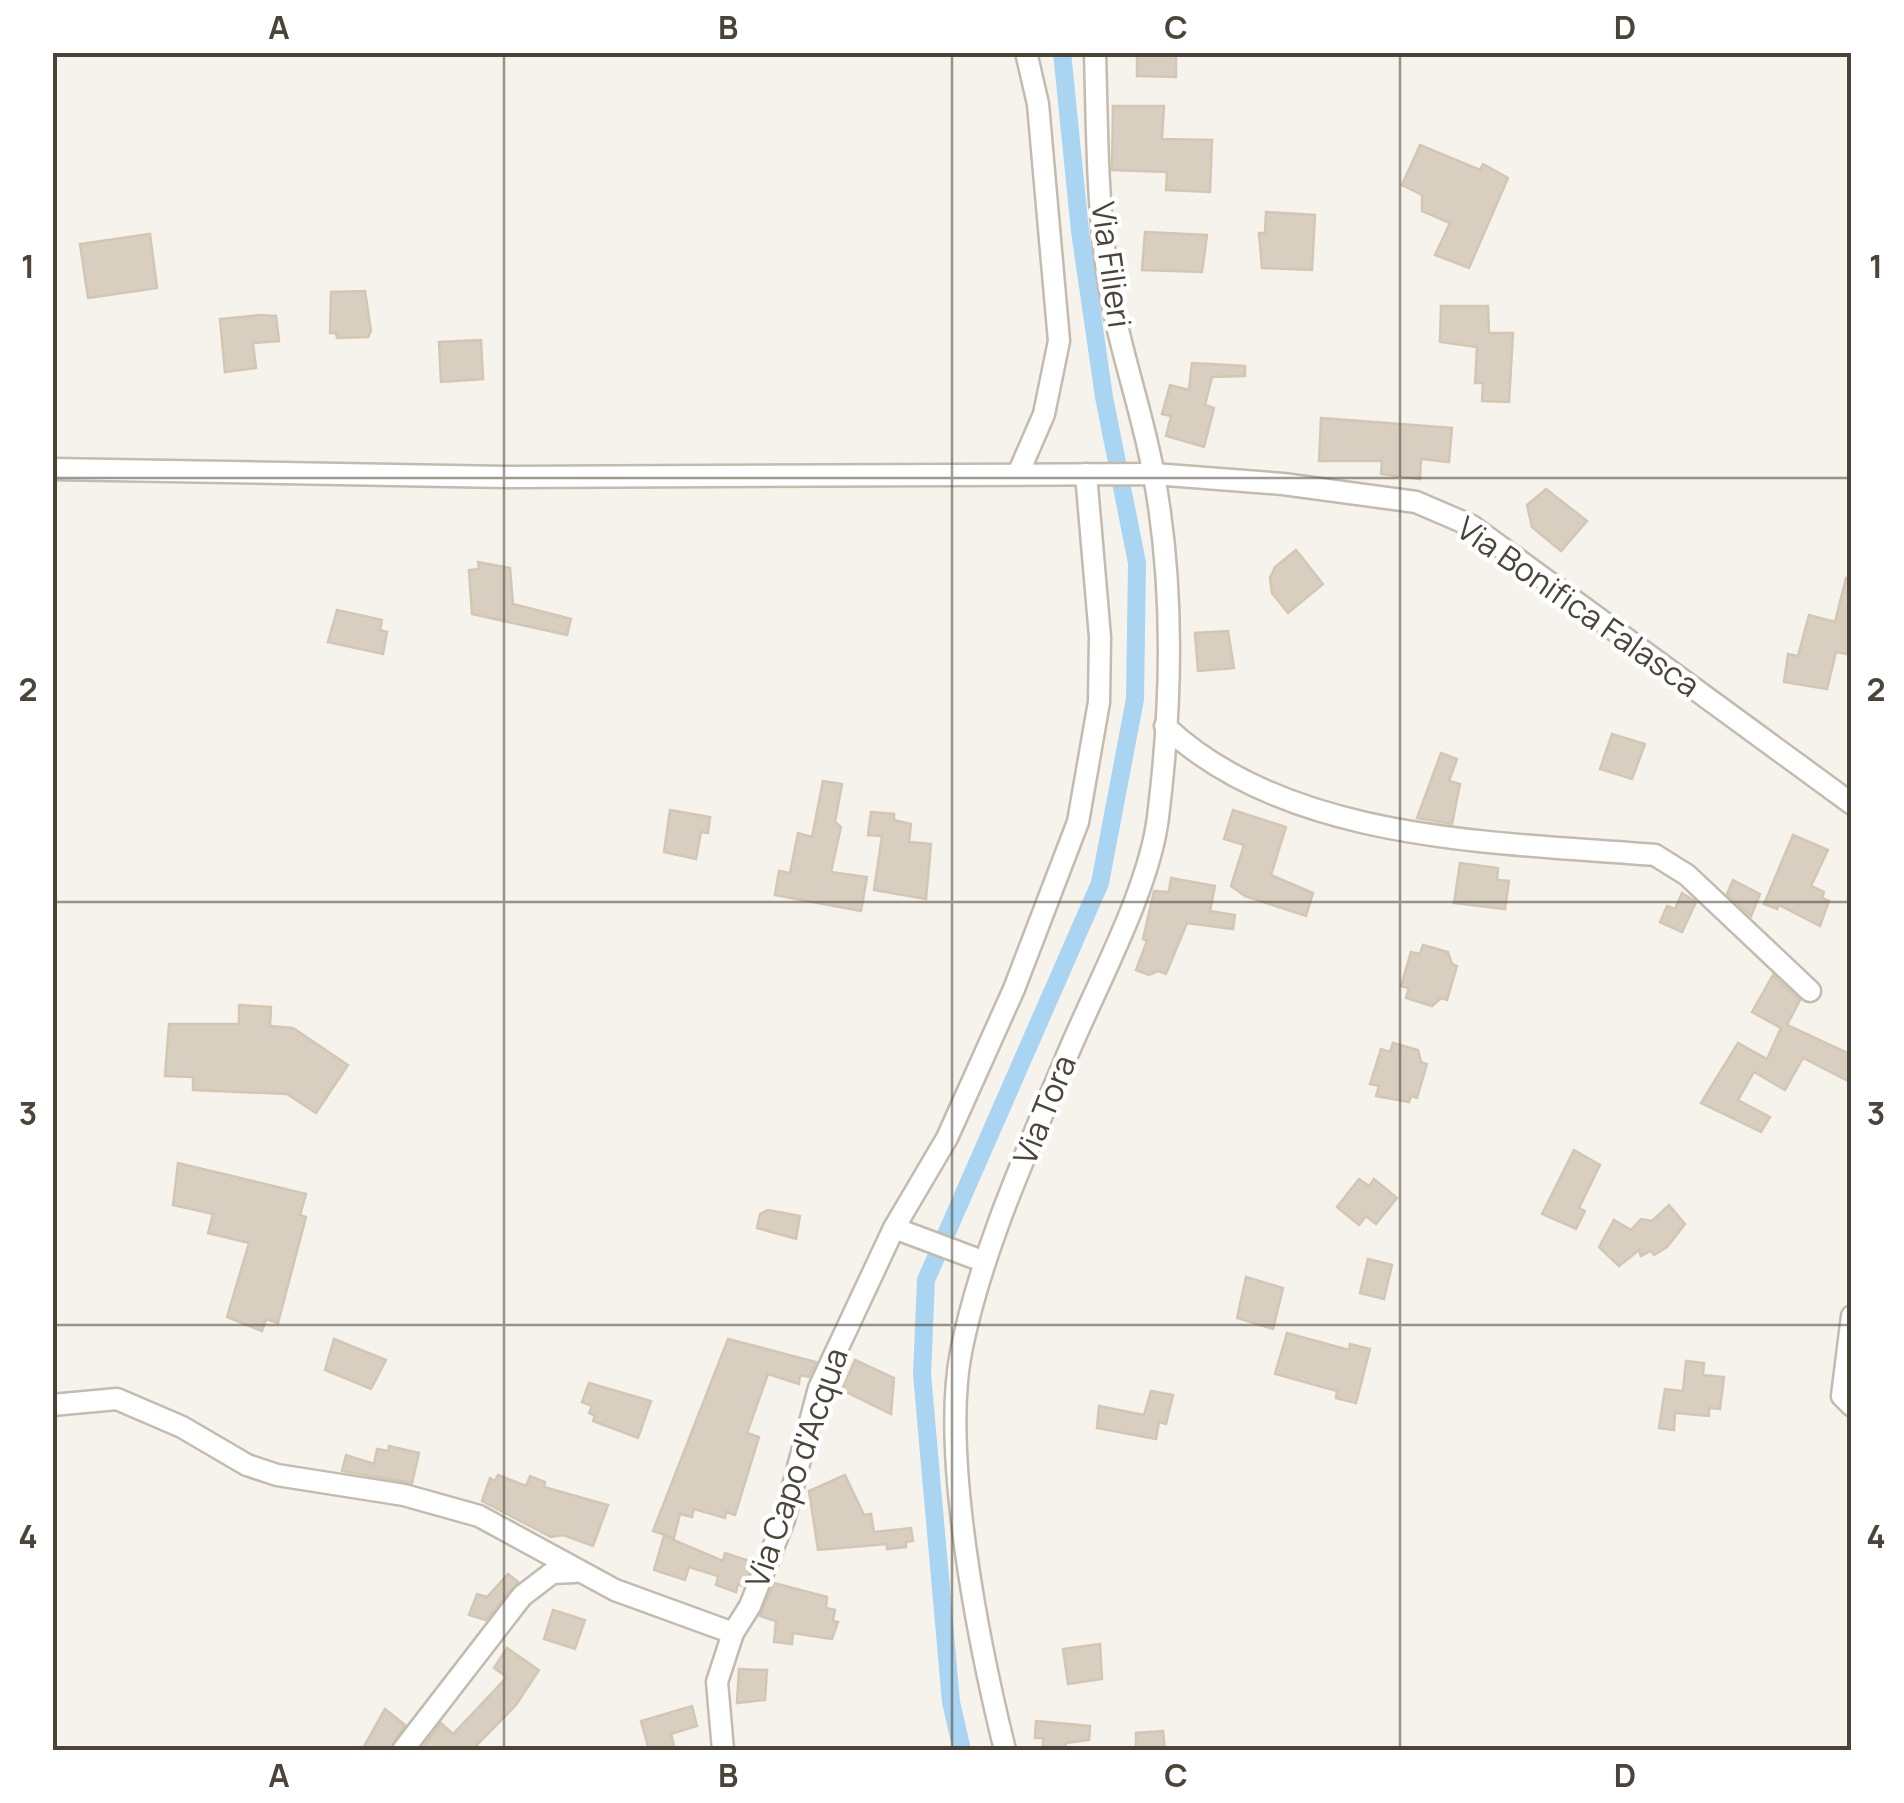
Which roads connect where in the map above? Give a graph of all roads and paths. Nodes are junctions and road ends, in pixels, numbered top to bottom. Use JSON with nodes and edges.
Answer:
{"nodes":[{"id":1,"x":1026,"y":52,"type":"edge"},
{"id":2,"x":1094,"y":52,"type":"edge"},
{"id":3,"x":52,"y":468,"type":"edge"},
{"id":4,"x":1018,"y":474,"type":"junction"},
{"id":5,"x":1091,"y":474,"type":"junction"},
{"id":6,"x":1145,"y":474,"type":"junction"},
{"id":7,"x":1166,"y":726,"type":"junction"},
{"id":8,"x":1852,"y":804,"type":"edge"},
{"id":9,"x":1810,"y":991,"type":"dead end"},
{"id":10,"x":901,"y":1229,"type":"junction"},
{"id":11,"x":981,"y":1260,"type":"junction"},
{"id":12,"x":1852,"y":1316,"type":"edge"},
{"id":13,"x":52,"y":1405,"type":"edge"},
{"id":14,"x":1852,"y":1406,"type":"edge"},
{"id":15,"x":576,"y":1572,"type":"junction"},
{"id":16,"x":733,"y":1632,"type":"junction"},
{"id":17,"x":403,"y":1750,"type":"edge"},
{"id":18,"x":723,"y":1750,"type":"edge"},
{"id":19,"x":1005,"y":1750,"type":"edge"}],
"edges":[{"from":1,"to":4,"type":"street"},
{"from":2,"to":6,"type":"street","name":"Via Filieri"},
{"from":3,"to":4,"type":"street","name":"Via Bonifica Falasca"},
{"from":4,"to":5,"type":"street","name":"Via Bonifica Falasca"},
{"from":5,"to":6,"type":"street","name":"Via Bonifica Falasca"},
{"from":5,"to":10,"type":"street","name":"Via Capo d'Acqua"},
{"from":6,"to":7,"type":"street","name":"Via Tora"},
{"from":6,"to":8,"type":"street","name":"Via Bonifica Falasca"},
{"from":7,"to":9,"type":"street"},
{"from":7,"to":11,"type":"street","name":"Via Tora"},
{"from":10,"to":11,"type":"street"},
{"from":10,"to":16,"type":"street","name":"Via Capo d'Acqua"},
{"from":11,"to":19,"type":"street","name":"Via Tora"},
{"from":12,"to":14,"type":"street"},
{"from":13,"to":15,"type":"street"},
{"from":15,"to":16,"type":"street"},
{"from":15,"to":17,"type":"street"},
{"from":16,"to":18,"type":"street","name":"Via Capo d'Acqua"}]}
